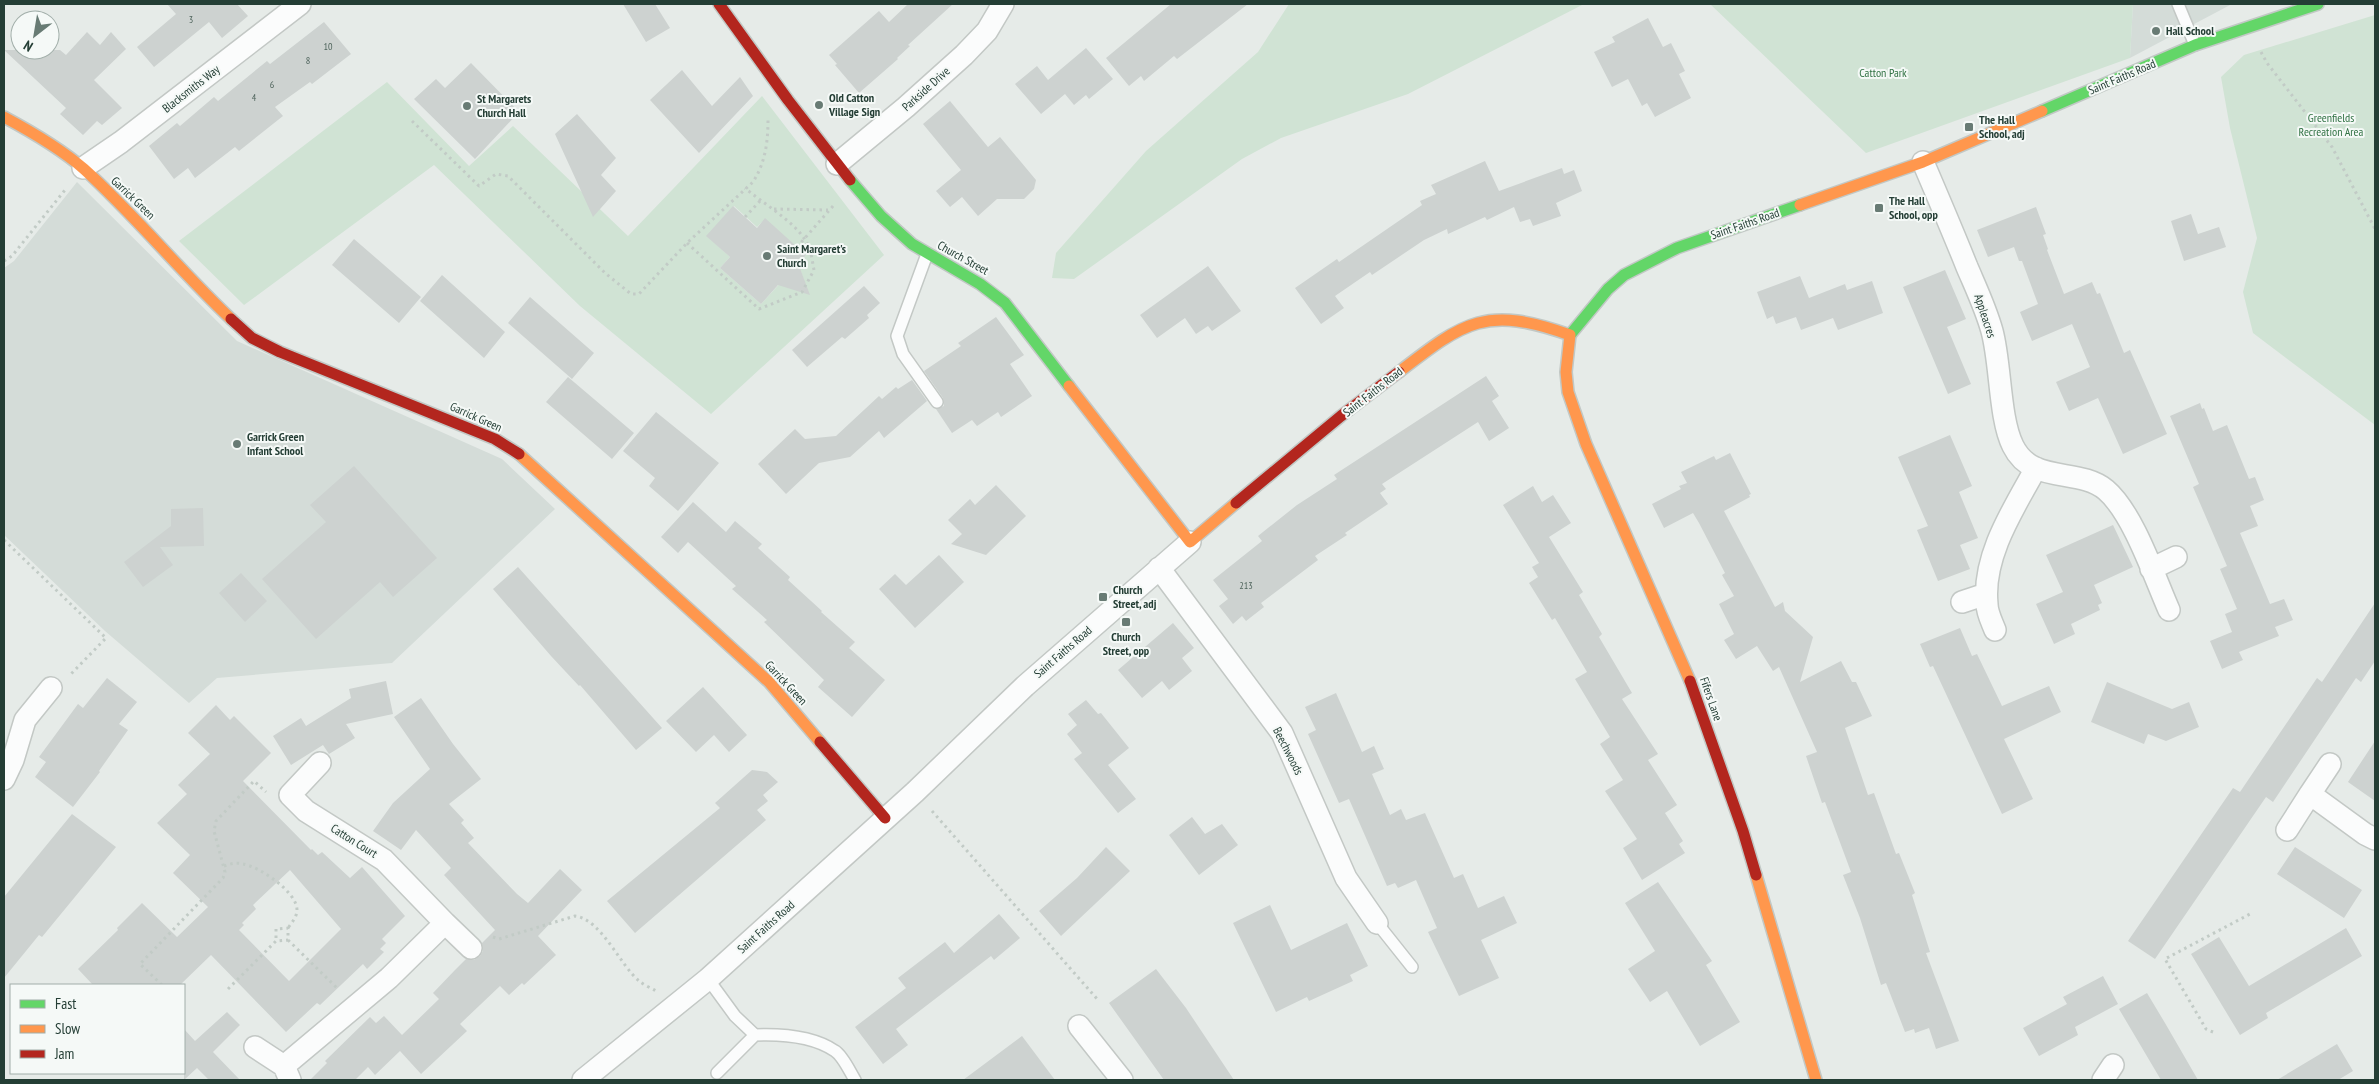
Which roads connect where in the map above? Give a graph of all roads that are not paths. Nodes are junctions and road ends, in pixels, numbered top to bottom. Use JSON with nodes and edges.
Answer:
{"nodes":[{"id":1,"x":719,"y":4,"type":"edge"},
{"id":2,"x":1003,"y":4,"type":"edge"},
{"id":3,"x":2178,"y":4,"type":"edge"},
{"id":4,"x":2318,"y":4,"type":"edge"},
{"id":5,"x":298,"y":5,"type":"edge"},
{"id":6,"x":2195,"y":45,"type":"junction"},
{"id":7,"x":4,"y":117,"type":"edge"},
{"id":8,"x":1924,"y":162,"type":"junction"},
{"id":9,"x":837,"y":164,"type":"junction"},
{"id":10,"x":82,"y":168,"type":"junction"},
{"id":11,"x":928,"y":254,"type":"junction"},
{"id":12,"x":1570,"y":335,"type":"junction"},
{"id":13,"x":937,"y":402,"type":"dead end"},
{"id":14,"x":2036,"y":468,"type":"junction"},
{"id":15,"x":1190,"y":542,"type":"junction"},
{"id":16,"x":2176,"y":557,"type":"dead end"},
{"id":17,"x":1159,"y":568,"type":"junction"},
{"id":18,"x":2151,"y":569,"type":"junction"},
{"id":19,"x":1986,"y":594,"type":"junction"},
{"id":20,"x":1962,"y":602,"type":"dead end"},
{"id":21,"x":2169,"y":610,"type":"dead end"},
{"id":22,"x":1995,"y":630,"type":"dead end"},
{"id":23,"x":51,"y":688,"type":"road end"},
{"id":24,"x":11,"y":731,"type":"edge"},
{"id":25,"x":320,"y":763,"type":"dead end"},
{"id":26,"x":2330,"y":764,"type":"dead end"},
{"id":27,"x":4,"y":779,"type":"edge"},
{"id":28,"x":2310,"y":794,"type":"junction"},
{"id":29,"x":885,"y":818,"type":"junction"},
{"id":30,"x":2287,"y":830,"type":"dead end"},
{"id":31,"x":2375,"y":839,"type":"edge"},
{"id":32,"x":445,"y":922,"type":"junction"},
{"id":33,"x":1376,"y":924,"type":"joint"},
{"id":34,"x":471,"y":948,"type":"road end"},
{"id":35,"x":1412,"y":967,"type":"dead end"},
{"id":36,"x":708,"y":979,"type":"junction"},
{"id":37,"x":1080,"y":1026,"type":"dead end"},
{"id":38,"x":754,"y":1035,"type":"junction"},
{"id":39,"x":255,"y":1048,"type":"dead end"},
{"id":40,"x":287,"y":1073,"type":"edge"},
{"id":41,"x":717,"y":1073,"type":"dead end"},
{"id":42,"x":582,"y":1080,"type":"edge"},
{"id":43,"x":855,"y":1080,"type":"edge"},
{"id":44,"x":1122,"y":1080,"type":"edge"},
{"id":45,"x":1816,"y":1080,"type":"edge"}],
"edges":[{"from":1,"to":9,"type":"street","name":"Church Street"},
{"from":2,"to":9,"type":"street","name":"Parkside Drive"},
{"from":3,"to":6,"type":"lane"},
{"from":4,"to":6,"type":"street","name":"Saint Faiths Road"},
{"from":5,"to":10,"type":"street","name":"Blacksmiths Way"},
{"from":6,"to":8,"type":"street","name":"Saint Faiths Road"},
{"from":7,"to":10,"type":"street","name":"Garrick Green"},
{"from":8,"to":12,"type":"street","name":"Saint Faiths Road"},
{"from":8,"to":14,"type":"street","name":"Appleacres"},
{"from":9,"to":11,"type":"street","name":"Church Street"},
{"from":10,"to":29,"type":"street","name":"Garrick Green"},
{"from":11,"to":13,"type":"lane"},
{"from":11,"to":15,"type":"street","name":"Church Street"},
{"from":12,"to":15,"type":"street","name":"Saint Faiths Road"},
{"from":12,"to":45,"type":"street","name":"Fifers Lane"},
{"from":14,"to":18,"type":"street","name":"Appleacres"},
{"from":14,"to":19,"type":"street"},
{"from":15,"to":17,"type":"street","name":"Saint Faiths Road"},
{"from":16,"to":18,"type":"street"},
{"from":17,"to":29,"type":"street","name":"Saint Faiths Road"},
{"from":17,"to":33,"type":"street","name":"Beechwoods"},
{"from":18,"to":21,"type":"street","name":"Appleacres"},
{"from":19,"to":20,"type":"street"},
{"from":19,"to":22,"type":"street"},
{"from":23,"to":24,"type":"street"},
{"from":24,"to":27,"type":"street"},
{"from":25,"to":32,"type":"street","name":"Catton Court"},
{"from":26,"to":28,"type":"street"},
{"from":28,"to":30,"type":"street"},
{"from":28,"to":31,"type":"street"},
{"from":29,"to":36,"type":"street","name":"Saint Faiths Road"},
{"from":32,"to":34,"type":"street","name":"Catton Court"},
{"from":32,"to":40,"type":"street"},
{"from":33,"to":35,"type":"lane"},
{"from":36,"to":38,"type":"lane"},
{"from":36,"to":42,"type":"street","name":"Saint Faiths Road"},
{"from":37,"to":44,"type":"street"},
{"from":38,"to":41,"type":"lane"},
{"from":38,"to":43,"type":"lane"},
{"from":39,"to":40,"type":"street"}]}
